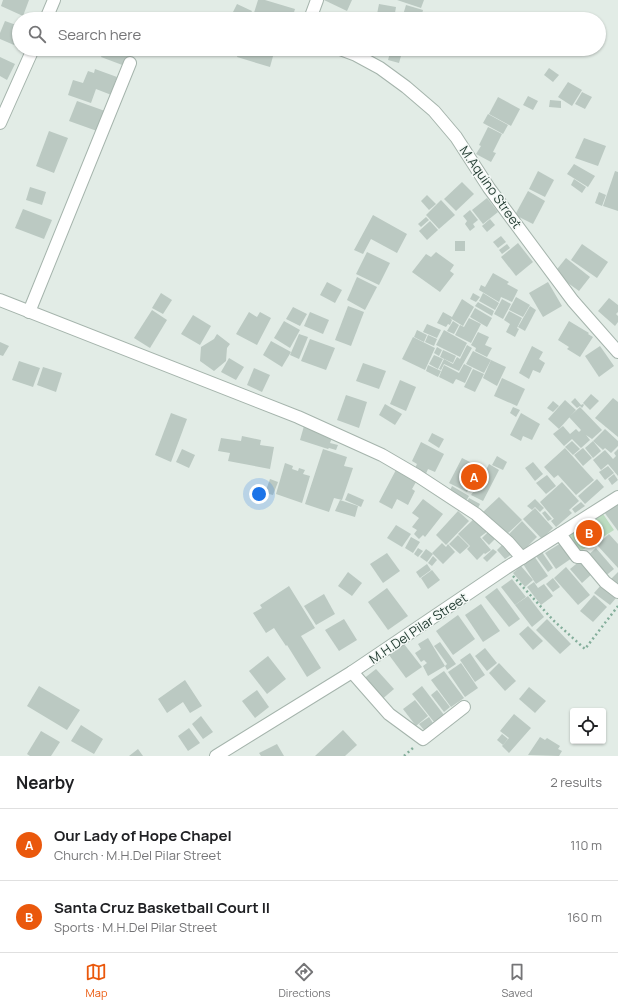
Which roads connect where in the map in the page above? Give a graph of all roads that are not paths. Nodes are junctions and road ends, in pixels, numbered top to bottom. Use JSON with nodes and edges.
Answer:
{"nodes":[{"id":1,"x":54,"y":0,"type":"edge"},
{"id":2,"x":317,"y":0,"type":"edge"},
{"id":3,"x":49,"y":12,"type":"edge"},
{"id":4,"x":313,"y":12,"type":"edge"},
{"id":5,"x":30,"y":56,"type":"edge"},
{"id":6,"x":358,"y":56,"type":"edge"},
{"id":7,"x":130,"y":63,"type":"dead end"},
{"id":8,"x":0,"y":123,"type":"edge"},
{"id":9,"x":0,"y":300,"type":"edge"},
{"id":10,"x":29,"y":312,"type":"junction"},
{"id":11,"x":618,"y":352,"type":"edge"},
{"id":12,"x":618,"y":497,"type":"edge"},
{"id":13,"x":560,"y":534,"type":"junction"},
{"id":14,"x":522,"y":558,"type":"junction"},
{"id":15,"x":618,"y":592,"type":"edge"},
{"id":16,"x":352,"y":672,"type":"junction"},
{"id":17,"x":464,"y":707,"type":"dead end"},
{"id":18,"x":216,"y":756,"type":"edge"}],
"edges":[{"from":1,"to":3,"type":"street"},
{"from":2,"to":4,"type":"street"},
{"from":5,"to":8,"type":"street"},
{"from":6,"to":11,"type":"street","name":"M.Aquino Street"},
{"from":7,"to":10,"type":"street"},
{"from":9,"to":10,"type":"street"},
{"from":10,"to":14,"type":"street"},
{"from":12,"to":13,"type":"street","name":"M.H.Del Pilar Street"},
{"from":13,"to":14,"type":"street","name":"M.H.Del Pilar Street"},
{"from":13,"to":15,"type":"street"},
{"from":14,"to":16,"type":"street","name":"M.H.Del Pilar Street"},
{"from":16,"to":17,"type":"street"},
{"from":16,"to":18,"type":"street","name":"M.H.Del Pilar Street"}]}
